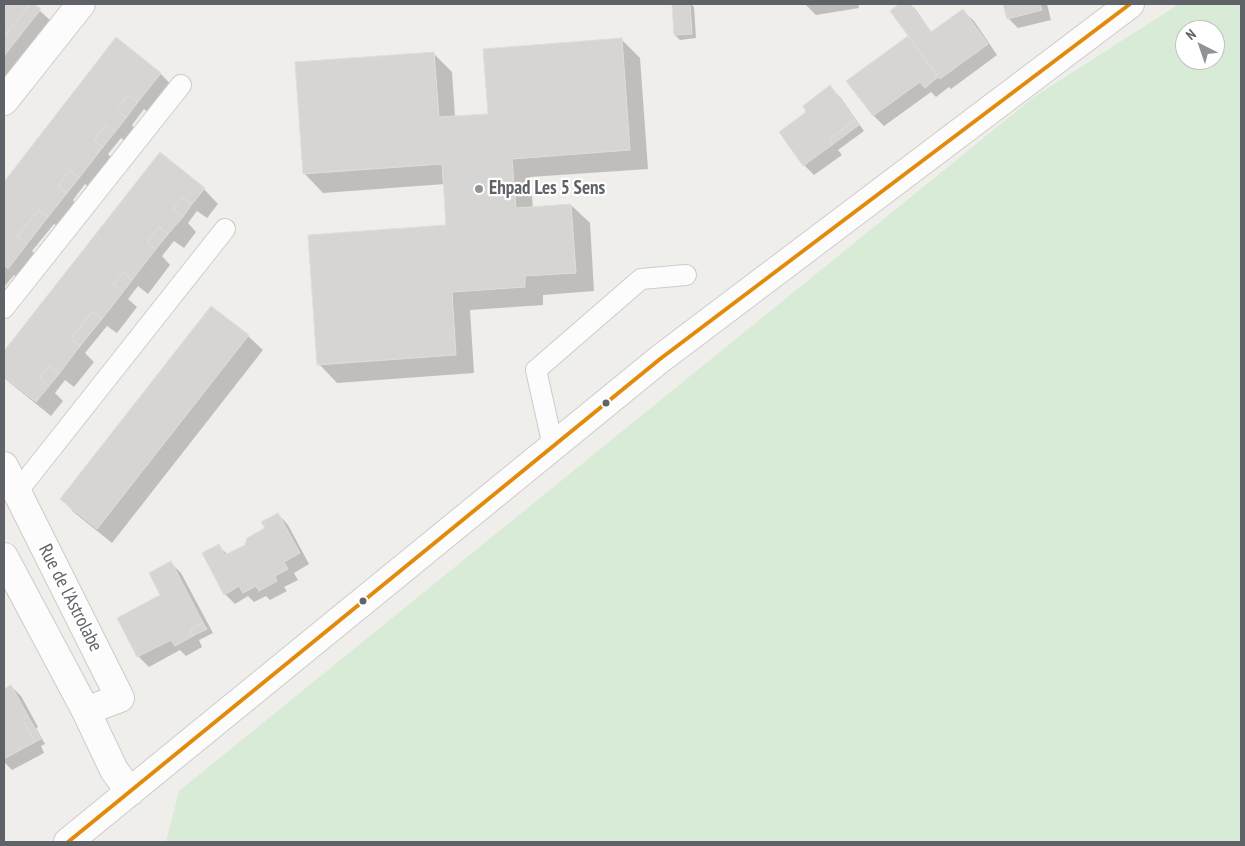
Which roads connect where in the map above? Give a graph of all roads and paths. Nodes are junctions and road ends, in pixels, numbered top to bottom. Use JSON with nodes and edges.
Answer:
{"nodes":[{"id":1,"x":81,"y":4,"type":"edge"},
{"id":2,"x":1125,"y":5,"type":"edge"},
{"id":3,"x":181,"y":85,"type":"dead end"},
{"id":4,"x":4,"y":101,"type":"edge"},
{"id":5,"x":226,"y":230,"type":"dead end"},
{"id":6,"x":686,"y":275,"type":"dead end"},
{"id":7,"x":4,"y":308,"type":"edge"},
{"id":8,"x":553,"y":446,"type":"junction"},
{"id":9,"x":4,"y":466,"type":"edge"},
{"id":10,"x":17,"y":492,"type":"junction"},
{"id":11,"x":4,"y":557,"type":"edge"},
{"id":12,"x":86,"y":711,"type":"junction"},
{"id":13,"x":130,"y":792,"type":"junction"},
{"id":14,"x":68,"y":842,"type":"edge"}],
"edges":[{"from":1,"to":4,"type":"street"},
{"from":2,"to":8,"type":"street"},
{"from":3,"to":7,"type":"lane"},
{"from":5,"to":10,"type":"lane"},
{"from":6,"to":8,"type":"lane"},
{"from":8,"to":13,"type":"street"},
{"from":9,"to":10,"type":"street","name":"Rue de l'Astrolabe"},
{"from":10,"to":12,"type":"street","name":"Rue de l'Astrolabe"},
{"from":11,"to":12,"type":"street","name":"Rue de l'Astrolabe"},
{"from":12,"to":13,"type":"street","name":"Rue de l'Astrolabe"},
{"from":13,"to":14,"type":"street"}]}
